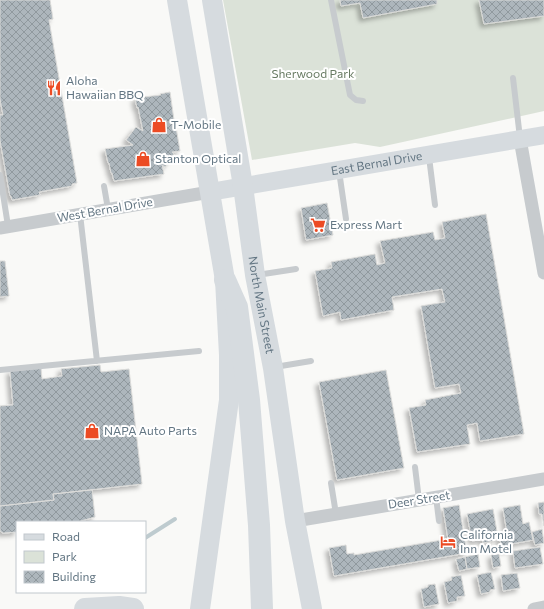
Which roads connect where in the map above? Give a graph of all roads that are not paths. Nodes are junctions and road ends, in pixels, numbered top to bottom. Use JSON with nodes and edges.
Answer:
{"nodes":[{"id":1,"x":177,"y":0,"type":"edge"},
{"id":2,"x":212,"y":0,"type":"edge"},
{"id":3,"x":332,"y":0,"type":"edge"},
{"id":4,"x":513,"y":78,"type":"dead end"},
{"id":5,"x":363,"y":101,"type":"dead end"},
{"id":6,"x":544,"y":135,"type":"edge"},
{"id":7,"x":520,"y":139,"type":"junction"},
{"id":8,"x":428,"y":154,"type":"junction"},
{"id":9,"x":339,"y":171,"type":"junction"},
{"id":10,"x":0,"y":175,"type":"edge"},
{"id":11,"x":104,"y":186,"type":"dead end"},
{"id":12,"x":243,"y":186,"type":"junction"},
{"id":13,"x":210,"y":192,"type":"junction"},
{"id":14,"x":435,"y":205,"type":"dead end"},
{"id":15,"x":108,"y":209,"type":"junction"},
{"id":16,"x":80,"y":214,"type":"junction"},
{"id":17,"x":346,"y":219,"type":"dead end"},
{"id":18,"x":4,"y":227,"type":"edge"},
{"id":19,"x":296,"y":269,"type":"dead end"},
{"id":20,"x":544,"y":273,"type":"edge"},
{"id":21,"x":255,"y":275,"type":"junction"},
{"id":22,"x":225,"y":280,"type":"junction"},
{"id":23,"x":199,"y":351,"type":"dead end"},
{"id":24,"x":97,"y":360,"type":"junction"},
{"id":25,"x":311,"y":361,"type":"dead end"},
{"id":26,"x":273,"y":368,"type":"junction"},
{"id":27,"x":0,"y":370,"type":"edge"},
{"id":28,"x":415,"y":467,"type":"dead end"},
{"id":29,"x":544,"y":479,"type":"edge"},
{"id":30,"x":331,"y":483,"type":"dead end"},
{"id":31,"x":436,"y":497,"type":"junction"},
{"id":32,"x":419,"y":500,"type":"junction"},
{"id":33,"x":336,"y":514,"type":"junction"},
{"id":34,"x":295,"y":521,"type":"junction"},
{"id":35,"x":439,"y":521,"type":"dead end"},
{"id":36,"x":544,"y":607,"type":"edge"},
{"id":37,"x":85,"y":609,"type":"edge"},
{"id":38,"x":133,"y":609,"type":"edge"},
{"id":39,"x":200,"y":609,"type":"edge"},
{"id":40,"x":262,"y":609,"type":"edge"},
{"id":41,"x":312,"y":609,"type":"edge"},
{"id":42,"x":534,"y":609,"type":"edge"}],
"edges":[{"from":1,"to":13,"type":"main road"},
{"from":2,"to":12,"type":"main road","name":"North Main Street"},
{"from":3,"to":5,"type":"lane"},
{"from":4,"to":7,"type":"lane"},
{"from":6,"to":7,"type":"main road","name":"East Bernal Drive"},
{"from":7,"to":8,"type":"main road","name":"East Bernal Drive"},
{"from":7,"to":20,"type":"street"},
{"from":8,"to":9,"type":"main road","name":"East Bernal Drive"},
{"from":8,"to":14,"type":"lane"},
{"from":9,"to":12,"type":"main road","name":"East Bernal Drive"},
{"from":9,"to":17,"type":"lane"},
{"from":10,"to":18,"type":"lane"},
{"from":11,"to":15,"type":"lane"},
{"from":12,"to":13,"type":"main road","name":"East Bernal Drive"},
{"from":12,"to":21,"type":"main road","name":"North Main Street"},
{"from":13,"to":15,"type":"street","name":"West Bernal Drive"},
{"from":13,"to":22,"type":"main road"},
{"from":15,"to":16,"type":"street","name":"West Bernal Drive"},
{"from":16,"to":18,"type":"street","name":"West Bernal Drive"},
{"from":16,"to":24,"type":"lane"},
{"from":19,"to":21,"type":"lane"},
{"from":21,"to":26,"type":"main road","name":"North Main Street"},
{"from":22,"to":39,"type":"main road"},
{"from":22,"to":40,"type":"highway"},
{"from":23,"to":24,"type":"lane"},
{"from":24,"to":27,"type":"lane"},
{"from":25,"to":26,"type":"lane"},
{"from":26,"to":34,"type":"main road","name":"North Main Street"},
{"from":28,"to":32,"type":"lane"},
{"from":29,"to":31,"type":"street","name":"Deer Street"},
{"from":30,"to":33,"type":"lane"},
{"from":31,"to":32,"type":"street","name":"Deer Street"},
{"from":31,"to":35,"type":"lane"},
{"from":32,"to":33,"type":"street","name":"Deer Street"},
{"from":33,"to":34,"type":"street","name":"Deer Street"},
{"from":34,"to":41,"type":"main road","name":"North Main Street"},
{"from":36,"to":42,"type":"street"},
{"from":37,"to":38,"type":"highway"}]}
